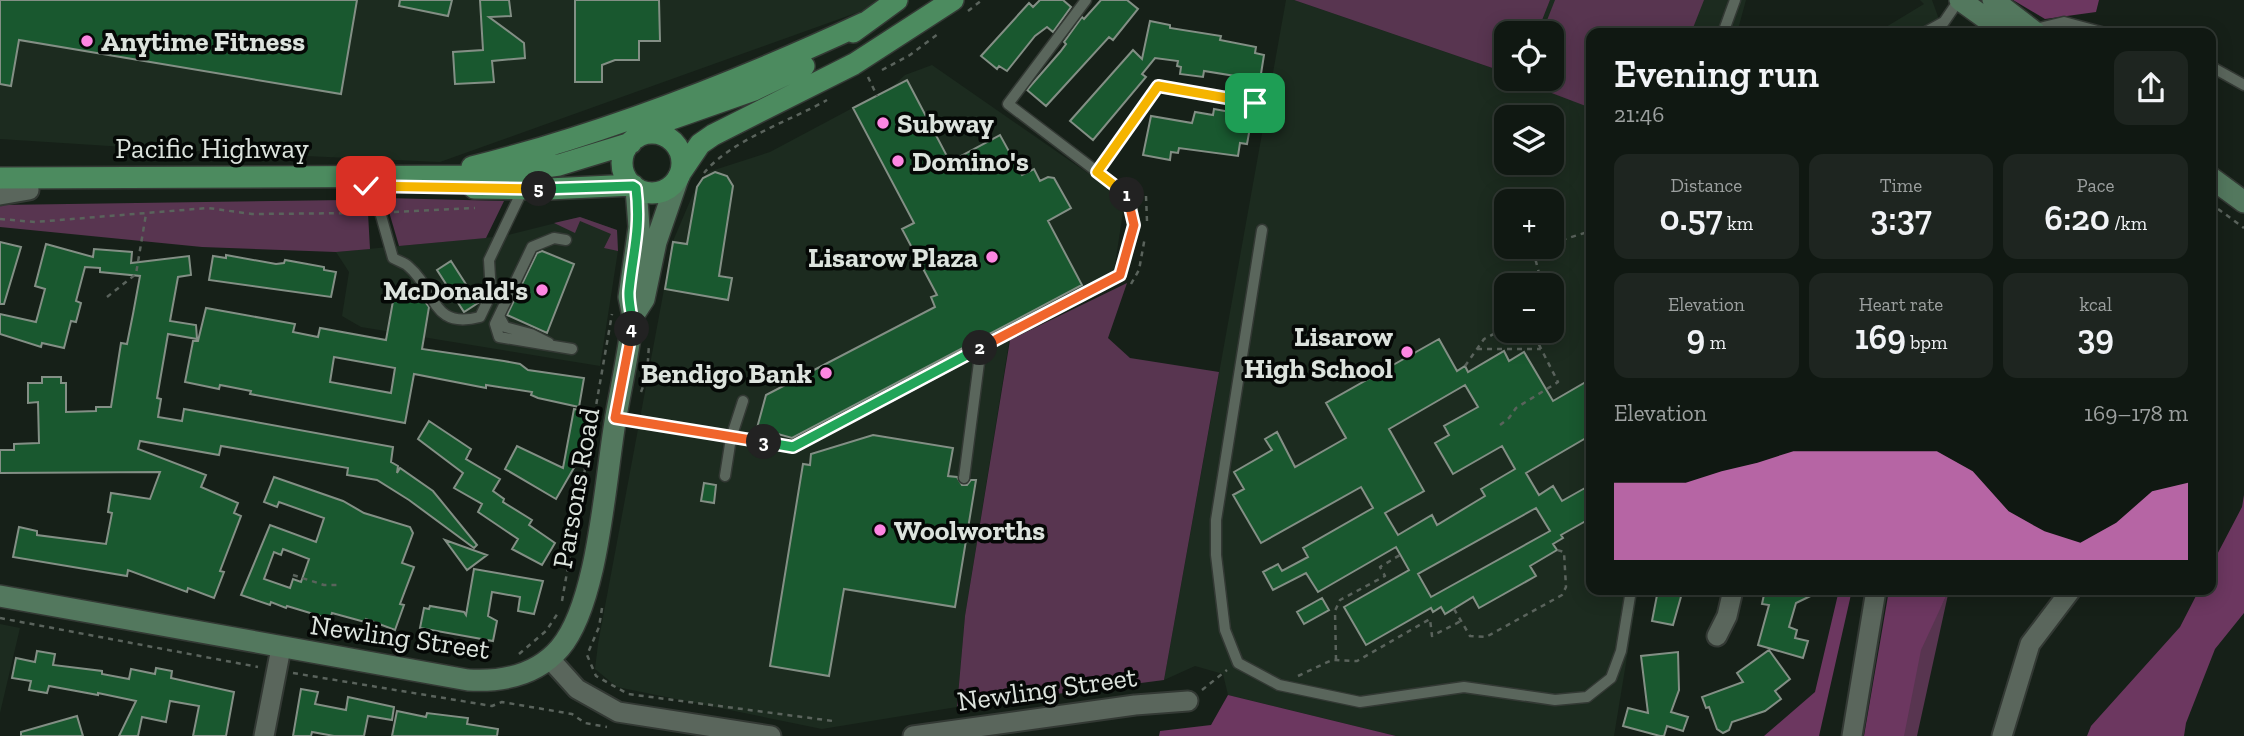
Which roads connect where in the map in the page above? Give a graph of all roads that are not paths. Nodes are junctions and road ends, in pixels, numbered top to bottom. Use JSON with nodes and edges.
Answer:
{"nodes":[{"id":1,"x":1086,"y":0,"type":"edge"},
{"id":2,"x":1735,"y":0,"type":"edge"},
{"id":3,"x":1959,"y":0,"type":"edge"},
{"id":4,"x":1993,"y":0,"type":"edge"},
{"id":5,"x":887,"y":3,"type":"edge"},
{"id":6,"x":958,"y":7,"type":"edge"},
{"id":7,"x":864,"y":23,"type":"junction"},
{"id":8,"x":1725,"y":28,"type":"edge"},
{"id":9,"x":1933,"y":28,"type":"edge"},
{"id":10,"x":1999,"y":28,"type":"edge"},
{"id":11,"x":2028,"y":28,"type":"edge"},
{"id":12,"x":2045,"y":28,"type":"edge"},
{"id":13,"x":2086,"y":28,"type":"edge"},
{"id":14,"x":2216,"y":69,"type":"edge"},
{"id":15,"x":2244,"y":85,"type":"edge"},
{"id":16,"x":1255,"y":103,"type":"dead end"},
{"id":17,"x":633,"y":141,"type":"junction"},
{"id":18,"x":1097,"y":172,"type":"junction"},
{"id":19,"x":407,"y":177,"type":"junction"},
{"id":20,"x":686,"y":177,"type":"junction"},
{"id":21,"x":0,"y":178,"type":"edge"},
{"id":22,"x":2216,"y":181,"type":"edge"},
{"id":23,"x":366,"y":186,"type":"junction"},
{"id":24,"x":635,"y":187,"type":"junction"},
{"id":25,"x":0,"y":189,"type":"edge"},
{"id":26,"x":29,"y":190,"type":"junction"},
{"id":27,"x":0,"y":195,"type":"edge"},
{"id":28,"x":519,"y":198,"type":"junction"},
{"id":29,"x":2244,"y":202,"type":"edge"},
{"id":30,"x":1262,"y":230,"type":"dead end"},
{"id":31,"x":566,"y":240,"type":"dead end"},
{"id":32,"x":633,"y":316,"type":"junction"},
{"id":33,"x":981,"y":348,"type":"junction"},
{"id":34,"x":572,"y":349,"type":"dead end"},
{"id":35,"x":743,"y":401,"type":"dead end"},
{"id":36,"x":625,"y":419,"type":"junction"},
{"id":37,"x":731,"y":438,"type":"junction"},
{"id":38,"x":725,"y":476,"type":"dead end"},
{"id":39,"x":964,"y":478,"type":"dead end"},
{"id":40,"x":1630,"y":595,"type":"edge"},
{"id":41,"x":1732,"y":595,"type":"edge"},
{"id":42,"x":1875,"y":595,"type":"edge"},
{"id":43,"x":2067,"y":595,"type":"edge"},
{"id":44,"x":0,"y":596,"type":"edge"},
{"id":45,"x":1717,"y":636,"type":"dead end"},
{"id":46,"x":281,"y":648,"type":"junction"},
{"id":47,"x":550,"y":659,"type":"junction"},
{"id":48,"x":1188,"y":701,"type":"road end"},
{"id":49,"x":1020,"y":728,"type":"edge"},
{"id":50,"x":264,"y":736,"type":"edge"},
{"id":51,"x":771,"y":736,"type":"edge"},
{"id":52,"x":913,"y":736,"type":"edge"},
{"id":53,"x":1852,"y":736,"type":"edge"},
{"id":54,"x":2002,"y":736,"type":"edge"}],
"edges":[{"from":1,"to":18,"type":"lane"},
{"from":2,"to":8,"type":"lane"},
{"from":3,"to":9,"type":"lane"},
{"from":3,"to":10,"type":"street"},
{"from":4,"to":11,"type":"street"},
{"from":5,"to":7,"type":"main road","name":"Pacific Highway"},
{"from":6,"to":20,"type":"main road"},
{"from":7,"to":17,"type":"main road","name":"Pacific Highway"},
{"from":7,"to":19,"type":"main road"},
{"from":12,"to":13,"type":"lane"},
{"from":14,"to":15,"type":"lane"},
{"from":16,"to":18,"type":"lane"},
{"from":17,"to":19,"type":"main road","name":"Pacific Highway"},
{"from":17,"to":20,"type":"main road"},
{"from":17,"to":24,"type":"main road"},
{"from":18,"to":33,"type":"lane"},
{"from":19,"to":21,"type":"main road","name":"Pacific Highway"},
{"from":20,"to":24,"type":"main road"},
{"from":20,"to":32,"type":"street","name":"Parsons Road"},
{"from":22,"to":29,"type":"street"},
{"from":23,"to":26,"type":"main road","name":"Pacific Highway"},
{"from":23,"to":28,"type":"main road","name":"Pacific Highway"},
{"from":23,"to":28,"type":"lane"},
{"from":24,"to":28,"type":"main road","name":"Pacific Highway"},
{"from":24,"to":32,"type":"street","name":"Parsons Road"},
{"from":25,"to":26,"type":"main road","name":"Pacific Highway"},
{"from":26,"to":27,"type":"street","name":"Pacific Highway"},
{"from":30,"to":40,"type":"lane"},
{"from":31,"to":34,"type":"lane"},
{"from":32,"to":36,"type":"street","name":"Parsons Road"},
{"from":33,"to":37,"type":"lane"},
{"from":33,"to":39,"type":"lane"},
{"from":35,"to":37,"type":"lane"},
{"from":36,"to":37,"type":"lane"},
{"from":36,"to":47,"type":"street","name":"Parsons Road"},
{"from":37,"to":38,"type":"lane"},
{"from":41,"to":45,"type":"street"},
{"from":42,"to":53,"type":"street"},
{"from":43,"to":54,"type":"street"},
{"from":44,"to":46,"type":"street","name":"Newling Street"},
{"from":46,"to":47,"type":"street","name":"Newling Street"},
{"from":46,"to":50,"type":"street"},
{"from":47,"to":51,"type":"street"},
{"from":48,"to":49,"type":"street","name":"Newling Street"},
{"from":49,"to":52,"type":"street","name":"Newling Street"}]}
